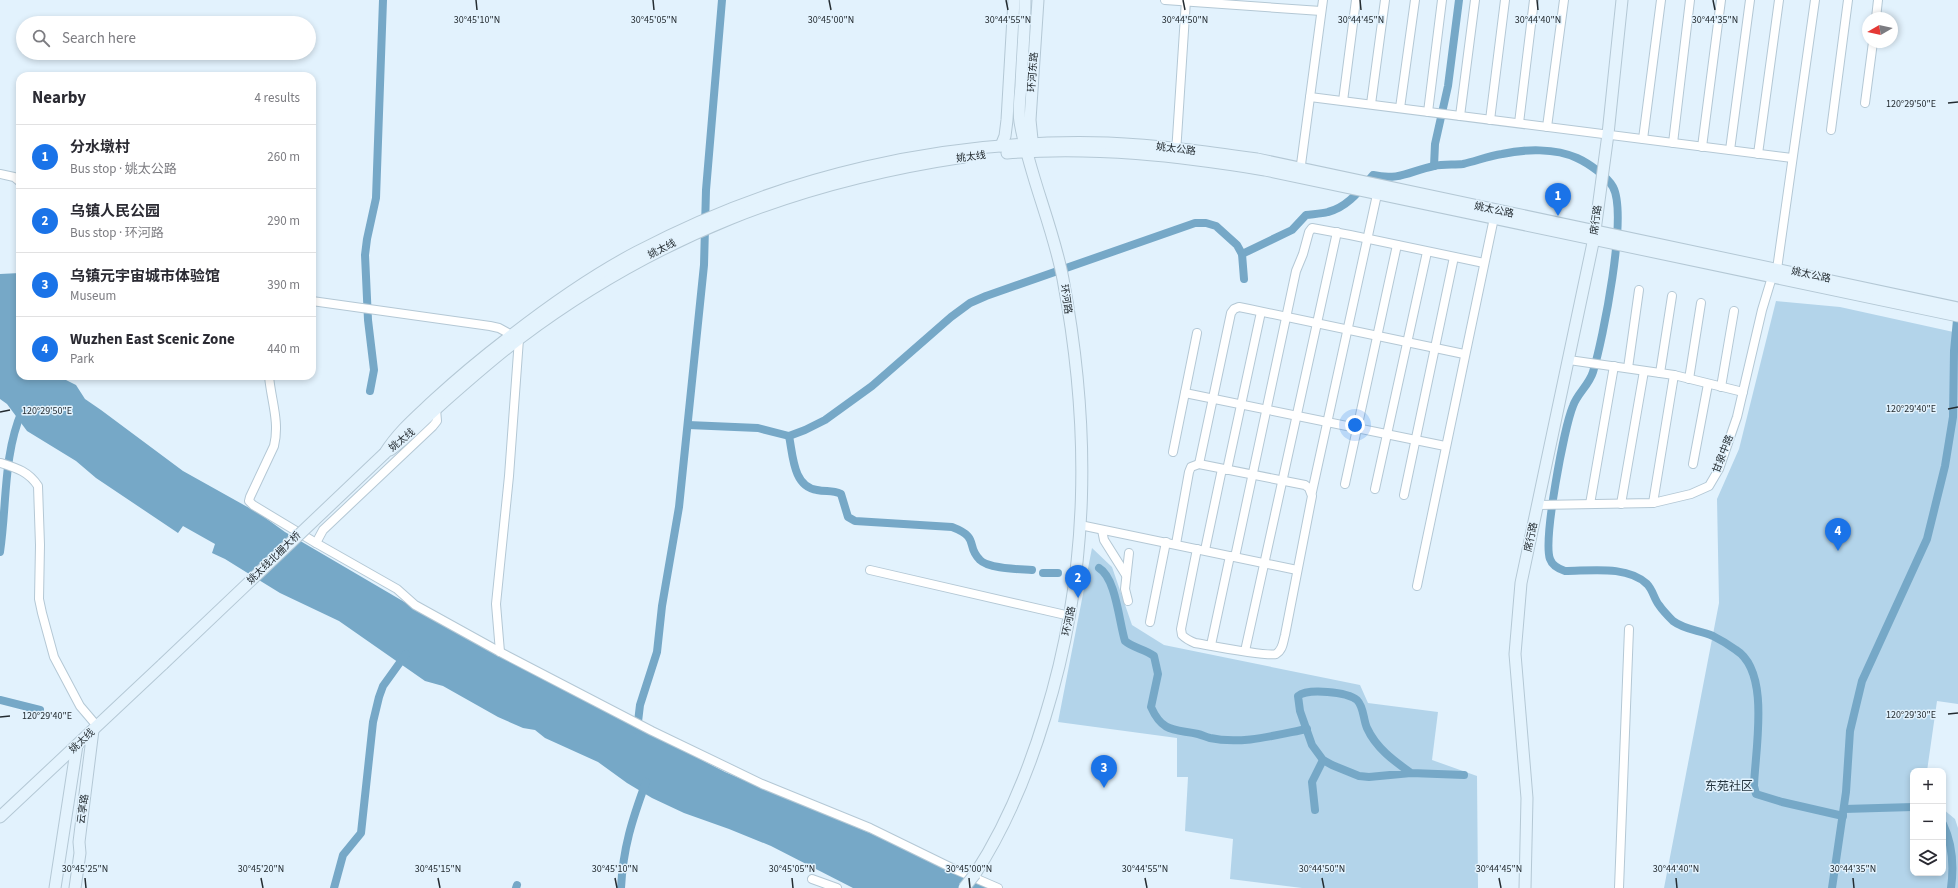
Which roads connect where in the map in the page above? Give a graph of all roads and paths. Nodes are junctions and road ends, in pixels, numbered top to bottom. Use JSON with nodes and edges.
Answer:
{"nodes":[{"id":1,"x":1014,"y":0,"type":"edge"},
{"id":2,"x":1025,"y":0,"type":"edge"},
{"id":3,"x":1038,"y":0,"type":"edge"},
{"id":4,"x":1165,"y":0,"type":"edge"},
{"id":5,"x":1323,"y":0,"type":"edge"},
{"id":6,"x":1356,"y":0,"type":"edge"},
{"id":7,"x":1385,"y":0,"type":"edge"},
{"id":8,"x":1415,"y":0,"type":"edge"},
{"id":9,"x":1442,"y":0,"type":"edge"},
{"id":10,"x":1475,"y":0,"type":"edge"},
{"id":11,"x":1505,"y":0,"type":"edge"},
{"id":12,"x":1534,"y":0,"type":"edge"},
{"id":13,"x":1564,"y":0,"type":"edge"},
{"id":14,"x":1622,"y":0,"type":"edge"},
{"id":15,"x":1661,"y":0,"type":"edge"},
{"id":16,"x":1690,"y":0,"type":"edge"},
{"id":17,"x":1721,"y":0,"type":"edge"},
{"id":18,"x":1750,"y":0,"type":"edge"},
{"id":19,"x":1779,"y":0,"type":"edge"},
{"id":20,"x":1815,"y":0,"type":"edge"},
{"id":21,"x":1848,"y":0,"type":"edge"},
{"id":22,"x":1878,"y":0,"type":"edge"},
{"id":23,"x":1186,"y":1,"type":"edge"},
{"id":24,"x":1322,"y":11,"type":"junction"},
{"id":25,"x":1877,"y":12,"type":"edge"},
{"id":26,"x":1872,"y":48,"type":"edge"},
{"id":27,"x":1310,"y":97,"type":"junction"},
{"id":28,"x":1343,"y":101,"type":"junction"},
{"id":29,"x":1865,"y":103,"type":"dead end"},
{"id":30,"x":1371,"y":104,"type":"junction"},
{"id":31,"x":1400,"y":108,"type":"junction"},
{"id":32,"x":1432,"y":112,"type":"junction"},
{"id":33,"x":1455,"y":115,"type":"junction"},
{"id":34,"x":1490,"y":120,"type":"junction"},
{"id":35,"x":1519,"y":123,"type":"junction"},
{"id":36,"x":1547,"y":127,"type":"junction"},
{"id":37,"x":1831,"y":130,"type":"dead end"},
{"id":38,"x":1608,"y":134,"type":"junction"},
{"id":39,"x":1643,"y":139,"type":"junction"},
{"id":40,"x":1673,"y":143,"type":"junction"},
{"id":41,"x":1001,"y":146,"type":"junction"},
{"id":42,"x":1702,"y":147,"type":"junction"},
{"id":43,"x":1030,"y":148,"type":"junction"},
{"id":44,"x":1730,"y":150,"type":"junction"},
{"id":45,"x":1176,"y":152,"type":"junction"},
{"id":46,"x":1758,"y":154,"type":"junction"},
{"id":47,"x":1792,"y":158,"type":"junction"},
{"id":48,"x":1300,"y":173,"type":"junction"},
{"id":49,"x":0,"y":174,"type":"edge"},
{"id":50,"x":16,"y":179,"type":"edge"},
{"id":51,"x":1378,"y":190,"type":"junction"},
{"id":52,"x":1494,"y":214,"type":"junction"},
{"id":53,"x":727,"y":215,"type":"junction"},
{"id":54,"x":1337,"y":232,"type":"junction"},
{"id":55,"x":1595,"y":234,"type":"junction"},
{"id":56,"x":1368,"y":239,"type":"junction"},
{"id":57,"x":1397,"y":246,"type":"junction"},
{"id":58,"x":1427,"y":252,"type":"junction"},
{"id":59,"x":1454,"y":257,"type":"junction"},
{"id":60,"x":1484,"y":263,"type":"junction"},
{"id":61,"x":1774,"y":273,"type":"junction"},
{"id":62,"x":1639,"y":290,"type":"dead end"},
{"id":63,"x":1672,"y":296,"type":"dead end"},
{"id":64,"x":316,"y":301,"type":"edge"},
{"id":65,"x":1701,"y":303,"type":"dead end"},
{"id":66,"x":1951,"y":309,"type":"edge"},
{"id":67,"x":1734,"y":311,"type":"dead end"},
{"id":68,"x":1262,"y":312,"type":"junction"},
{"id":69,"x":1958,"y":316,"type":"edge"},
{"id":70,"x":1286,"y":317,"type":"junction"},
{"id":71,"x":1317,"y":323,"type":"junction"},
{"id":72,"x":1348,"y":330,"type":"junction"},
{"id":73,"x":1197,"y":333,"type":"dead end"},
{"id":74,"x":1378,"y":336,"type":"junction"},
{"id":75,"x":515,"y":337,"type":"junction"},
{"id":76,"x":1407,"y":342,"type":"junction"},
{"id":77,"x":1435,"y":348,"type":"junction"},
{"id":78,"x":1464,"y":354,"type":"junction"},
{"id":79,"x":1569,"y":360,"type":"junction"},
{"id":80,"x":1614,"y":366,"type":"junction"},
{"id":81,"x":1628,"y":368,"type":"junction"},
{"id":82,"x":1644,"y":371,"type":"junction"},
{"id":83,"x":1660,"y":373,"type":"junction"},
{"id":84,"x":1674,"y":375,"type":"junction"},
{"id":85,"x":1689,"y":379,"type":"junction"},
{"id":86,"x":270,"y":380,"type":"edge"},
{"id":87,"x":1708,"y":384,"type":"junction"},
{"id":88,"x":1721,"y":387,"type":"junction"},
{"id":89,"x":1743,"y":392,"type":"junction"},
{"id":90,"x":1185,"y":393,"type":"junction"},
{"id":91,"x":1213,"y":399,"type":"junction"},
{"id":92,"x":1241,"y":404,"type":"junction"},
{"id":93,"x":436,"y":409,"type":"junction"},
{"id":94,"x":1267,"y":410,"type":"junction"},
{"id":95,"x":1296,"y":416,"type":"junction"},
{"id":96,"x":1327,"y":422,"type":"junction"},
{"id":97,"x":1358,"y":428,"type":"junction"},
{"id":98,"x":1387,"y":434,"type":"junction"},
{"id":99,"x":1416,"y":440,"type":"junction"},
{"id":100,"x":1445,"y":446,"type":"junction"},
{"id":101,"x":1173,"y":452,"type":"dead end"},
{"id":102,"x":385,"y":453,"type":"junction"},
{"id":103,"x":1,"y":463,"type":"edge"},
{"id":104,"x":1199,"y":464,"type":"junction"},
{"id":105,"x":1693,"y":464,"type":"dead end"},
{"id":106,"x":1224,"y":469,"type":"junction"},
{"id":107,"x":1252,"y":475,"type":"junction"},
{"id":108,"x":1282,"y":481,"type":"junction"},
{"id":109,"x":1345,"y":484,"type":"dead end"},
{"id":110,"x":1375,"y":489,"type":"dead end"},
{"id":111,"x":1312,"y":492,"type":"junction"},
{"id":112,"x":1404,"y":495,"type":"dead end"},
{"id":113,"x":1653,"y":503,"type":"junction"},
{"id":114,"x":1590,"y":504,"type":"junction"},
{"id":115,"x":1621,"y":504,"type":"junction"},
{"id":116,"x":1542,"y":505,"type":"junction"},
{"id":117,"x":1080,"y":525,"type":"junction"},
{"id":118,"x":1102,"y":530,"type":"junction"},
{"id":119,"x":1166,"y":542,"type":"junction"},
{"id":120,"x":316,"y":543,"type":"junction"},
{"id":121,"x":1176,"y":544,"type":"junction"},
{"id":122,"x":1201,"y":550,"type":"junction"},
{"id":123,"x":1129,"y":553,"type":"dead end"},
{"id":124,"x":1232,"y":556,"type":"junction"},
{"id":125,"x":1264,"y":563,"type":"junction"},
{"id":126,"x":870,"y":570,"type":"dead end"},
{"id":127,"x":1297,"y":570,"type":"junction"},
{"id":128,"x":1126,"y":575,"type":"junction"},
{"id":129,"x":1417,"y":586,"type":"dead end"},
{"id":130,"x":1128,"y":601,"type":"dead end"},
{"id":131,"x":1070,"y":616,"type":"junction"},
{"id":132,"x":1150,"y":622,"type":"dead end"},
{"id":133,"x":1629,"y":630,"type":"dead end"},
{"id":134,"x":1211,"y":645,"type":"junction"},
{"id":135,"x":1245,"y":651,"type":"junction"},
{"id":136,"x":500,"y":652,"type":"junction"},
{"id":137,"x":163,"y":664,"type":"joint"},
{"id":138,"x":95,"y":728,"type":"junction"},
{"id":139,"x":77,"y":746,"type":"junction"},
{"id":140,"x":0,"y":817,"type":"edge"},
{"id":141,"x":812,"y":879,"type":"dead end"},
{"id":142,"x":55,"y":888,"type":"edge"},
{"id":143,"x":75,"y":888,"type":"edge"},
{"id":144,"x":837,"y":888,"type":"edge"},
{"id":145,"x":964,"y":888,"type":"edge"},
{"id":146,"x":998,"y":888,"type":"edge"},
{"id":147,"x":1525,"y":888,"type":"edge"},
{"id":148,"x":1619,"y":888,"type":"edge"}],
"edges":[{"from":1,"to":41,"type":"main road"},
{"from":2,"to":43,"type":"main road","name":"环河路"},
{"from":3,"to":43,"type":"main road","name":"环河东路"},
{"from":4,"to":23,"type":"street"},
{"from":5,"to":24,"type":"street"},
{"from":6,"to":28,"type":"street"},
{"from":7,"to":30,"type":"street"},
{"from":8,"to":31,"type":"street"},
{"from":9,"to":32,"type":"street"},
{"from":10,"to":33,"type":"street"},
{"from":11,"to":34,"type":"street"},
{"from":12,"to":35,"type":"street"},
{"from":13,"to":36,"type":"street"},
{"from":14,"to":38,"type":"main road","name":"席行路"},
{"from":15,"to":39,"type":"street"},
{"from":16,"to":40,"type":"street"},
{"from":17,"to":42,"type":"street"},
{"from":18,"to":44,"type":"street"},
{"from":19,"to":46,"type":"street"},
{"from":20,"to":47,"type":"street","name":"甘泉中路"},
{"from":21,"to":37,"type":"street"},
{"from":22,"to":25,"type":"street"},
{"from":23,"to":24,"type":"street"},
{"from":23,"to":45,"type":"street"},
{"from":24,"to":27,"type":"street"},
{"from":26,"to":29,"type":"street"},
{"from":27,"to":28,"type":"street"},
{"from":27,"to":48,"type":"street"},
{"from":28,"to":30,"type":"street"},
{"from":30,"to":31,"type":"street"},
{"from":31,"to":32,"type":"street"},
{"from":32,"to":33,"type":"street"},
{"from":33,"to":34,"type":"street"},
{"from":34,"to":35,"type":"street"},
{"from":35,"to":36,"type":"street"},
{"from":36,"to":38,"type":"street"},
{"from":38,"to":39,"type":"street"},
{"from":38,"to":55,"type":"main road","name":"席行路"},
{"from":39,"to":40,"type":"street"},
{"from":40,"to":42,"type":"street"},
{"from":41,"to":43,"type":"main road","name":"姚太线"},
{"from":41,"to":53,"type":"main road","name":"姚太线"},
{"from":42,"to":44,"type":"street"},
{"from":43,"to":45,"type":"main road","name":"姚太公路"},
{"from":43,"to":53,"type":"main road","name":"姚太线"},
{"from":43,"to":117,"type":"main road","name":"环河路"},
{"from":44,"to":46,"type":"street"},
{"from":45,"to":48,"type":"main road","name":"姚太公路"},
{"from":46,"to":47,"type":"street"},
{"from":47,"to":61,"type":"street","name":"甘泉中路"},
{"from":48,"to":51,"type":"main road","name":"姚太公路"},
{"from":48,"to":51,"type":"main road","name":"姚太公路"},
{"from":49,"to":50,"type":"street"},
{"from":51,"to":52,"type":"main road","name":"姚太公路"},
{"from":51,"to":56,"type":"street"},
{"from":52,"to":55,"type":"main road","name":"姚太公路"},
{"from":52,"to":60,"type":"street"},
{"from":53,"to":75,"type":"main road","name":"姚太线"},
{"from":54,"to":56,"type":"street"},
{"from":54,"to":70,"type":"street"},
{"from":54,"to":71,"type":"street"},
{"from":55,"to":61,"type":"main road","name":"姚太公路"},
{"from":55,"to":79,"type":"main road","name":"席行路"},
{"from":56,"to":57,"type":"street"},
{"from":56,"to":72,"type":"street"},
{"from":57,"to":58,"type":"street"},
{"from":57,"to":74,"type":"street"},
{"from":58,"to":59,"type":"street"},
{"from":58,"to":76,"type":"street"},
{"from":59,"to":60,"type":"street"},
{"from":59,"to":77,"type":"street"},
{"from":60,"to":78,"type":"street"},
{"from":61,"to":66,"type":"main road","name":"姚太公路"},
{"from":61,"to":89,"type":"street","name":"甘泉中路"},
{"from":62,"to":81,"type":"street"},
{"from":63,"to":83,"type":"street"},
{"from":64,"to":75,"type":"street"},
{"from":65,"to":85,"type":"street"},
{"from":66,"to":69,"type":"main road","name":"姚太公路"},
{"from":67,"to":88,"type":"street"},
{"from":68,"to":70,"type":"street"},
{"from":68,"to":91,"type":"street"},
{"from":68,"to":92,"type":"street"},
{"from":70,"to":71,"type":"street"},
{"from":70,"to":94,"type":"street"},
{"from":71,"to":72,"type":"street"},
{"from":71,"to":95,"type":"street"},
{"from":72,"to":74,"type":"street"},
{"from":72,"to":96,"type":"street"},
{"from":73,"to":90,"type":"street"},
{"from":74,"to":76,"type":"street"},
{"from":74,"to":97,"type":"street"},
{"from":75,"to":93,"type":"main road","name":"姚太线"},
{"from":75,"to":102,"type":"main road","name":"姚太线"},
{"from":75,"to":136,"type":"street"},
{"from":76,"to":77,"type":"street"},
{"from":76,"to":98,"type":"street"},
{"from":77,"to":78,"type":"street"},
{"from":77,"to":99,"type":"street"},
{"from":78,"to":100,"type":"street"},
{"from":79,"to":80,"type":"street"},
{"from":79,"to":116,"type":"main road","name":"席行路"},
{"from":80,"to":81,"type":"street"},
{"from":80,"to":114,"type":"street"},
{"from":81,"to":82,"type":"street"},
{"from":82,"to":83,"type":"street"},
{"from":82,"to":115,"type":"street"},
{"from":83,"to":84,"type":"street"},
{"from":84,"to":85,"type":"street"},
{"from":84,"to":113,"type":"street"},
{"from":85,"to":87,"type":"street"},
{"from":86,"to":120,"type":"street"},
{"from":87,"to":88,"type":"street"},
{"from":87,"to":105,"type":"street"},
{"from":88,"to":89,"type":"street"},
{"from":89,"to":113,"type":"street","name":"甘泉中路"},
{"from":90,"to":91,"type":"street"},
{"from":90,"to":101,"type":"street"},
{"from":91,"to":92,"type":"street"},
{"from":91,"to":104,"type":"street"},
{"from":92,"to":94,"type":"street"},
{"from":92,"to":106,"type":"street"},
{"from":93,"to":102,"type":"main road","name":"姚太线"},
{"from":93,"to":120,"type":"street"},
{"from":94,"to":95,"type":"street"},
{"from":94,"to":107,"type":"street"},
{"from":95,"to":96,"type":"street"},
{"from":95,"to":108,"type":"street"},
{"from":96,"to":97,"type":"street"},
{"from":96,"to":111,"type":"street"},
{"from":97,"to":98,"type":"street"},
{"from":97,"to":109,"type":"street"},
{"from":98,"to":99,"type":"street"},
{"from":98,"to":110,"type":"street"},
{"from":99,"to":100,"type":"street"},
{"from":99,"to":112,"type":"street"},
{"from":100,"to":129,"type":"street"},
{"from":102,"to":137,"type":"main road","name":"姚太线北栅大桥","bridge":true},
{"from":103,"to":138,"type":"street"},
{"from":104,"to":106,"type":"street"},
{"from":104,"to":121,"type":"street"},
{"from":106,"to":107,"type":"street"},
{"from":106,"to":122,"type":"street"},
{"from":107,"to":108,"type":"street"},
{"from":107,"to":124,"type":"street"},
{"from":108,"to":111,"type":"street"},
{"from":108,"to":125,"type":"street"},
{"from":111,"to":127,"type":"street"},
{"from":113,"to":115,"type":"street","name":"甘泉中路"},
{"from":114,"to":115,"type":"street","name":"甘泉中路"},
{"from":114,"to":116,"type":"street","name":"甘泉中路"},
{"from":116,"to":147,"type":"main road","name":"席行路"},
{"from":117,"to":118,"type":"street"},
{"from":117,"to":131,"type":"main road","name":"环河路"},
{"from":118,"to":119,"type":"street"},
{"from":118,"to":128,"type":"street"},
{"from":119,"to":121,"type":"street"},
{"from":119,"to":132,"type":"street"},
{"from":120,"to":136,"type":"street"},
{"from":121,"to":122,"type":"street"},
{"from":122,"to":124,"type":"street"},
{"from":122,"to":134,"type":"street"},
{"from":123,"to":128,"type":"street"},
{"from":124,"to":125,"type":"street"},
{"from":124,"to":134,"type":"street"},
{"from":125,"to":127,"type":"street"},
{"from":125,"to":135,"type":"street"},
{"from":126,"to":131,"type":"street"},
{"from":127,"to":135,"type":"street"},
{"from":128,"to":130,"type":"street"},
{"from":131,"to":145,"type":"main road","name":"环河路","bridge":true},
{"from":133,"to":148,"type":"street"},
{"from":134,"to":135,"type":"street"},
{"from":136,"to":146,"type":"street"},
{"from":137,"to":138,"type":"main road","name":"姚太线"},
{"from":138,"to":139,"type":"main road","name":"姚太线"},
{"from":138,"to":143,"type":"main road","name":"云享路"},
{"from":139,"to":140,"type":"main road","name":"姚太线"},
{"from":139,"to":142,"type":"main road","name":"云享路"},
{"from":141,"to":144,"type":"street"}]}
